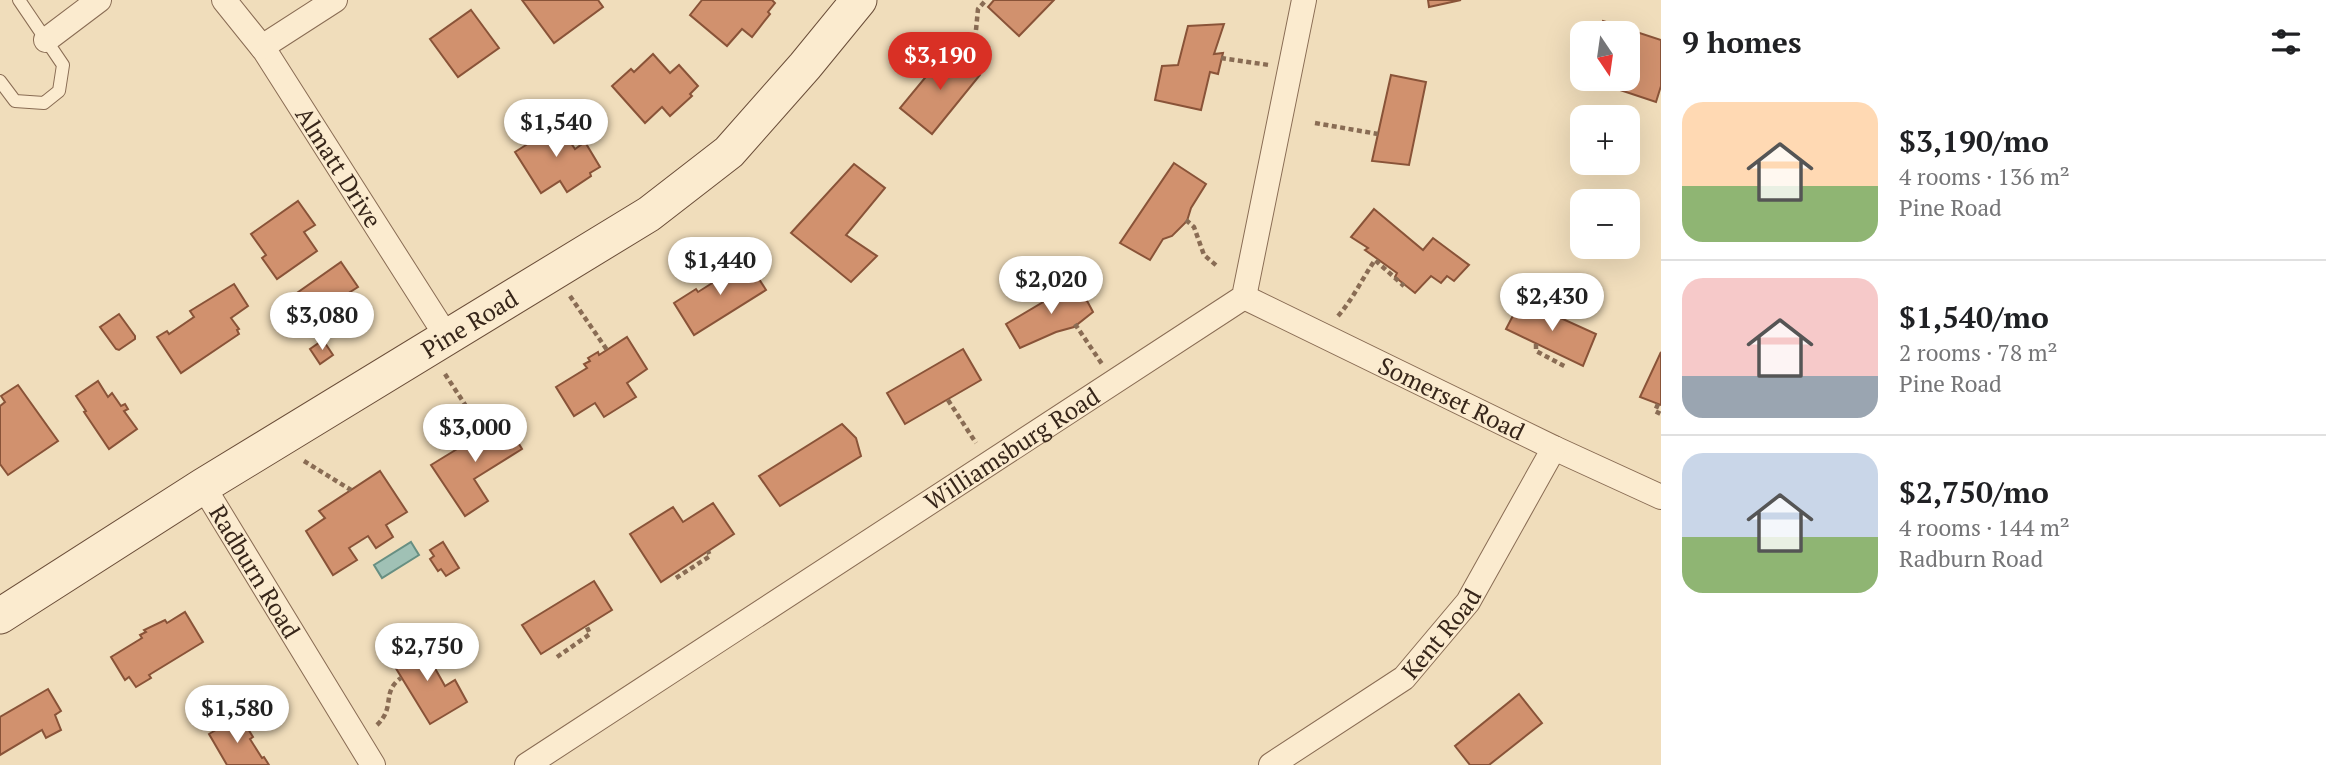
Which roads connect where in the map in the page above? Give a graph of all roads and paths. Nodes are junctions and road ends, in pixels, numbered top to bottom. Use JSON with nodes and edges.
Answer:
{"nodes":[{"id":1,"x":19,"y":0,"type":"edge"},
{"id":2,"x":99,"y":0,"type":"edge"},
{"id":3,"x":224,"y":0,"type":"edge"},
{"id":4,"x":335,"y":0,"type":"edge"},
{"id":5,"x":859,"y":0,"type":"edge"},
{"id":6,"x":986,"y":0,"type":"edge"},
{"id":7,"x":1304,"y":0,"type":"edge"},
{"id":8,"x":976,"y":30,"type":"dead end"},
{"id":9,"x":46,"y":40,"type":"junction"},
{"id":10,"x":262,"y":47,"type":"junction"},
{"id":11,"x":1221,"y":58,"type":"dead end"},
{"id":12,"x":1277,"y":67,"type":"dead end"},
{"id":13,"x":0,"y":81,"type":"edge"},
{"id":14,"x":1315,"y":123,"type":"dead end"},
{"id":15,"x":1378,"y":134,"type":"dead end"},
{"id":16,"x":1186,"y":220,"type":"dead end"},
{"id":17,"x":1217,"y":266,"type":"dead end"},
{"id":18,"x":1404,"y":286,"type":"dead end"},
{"id":19,"x":570,"y":295,"type":"dead end"},
{"id":20,"x":1244,"y":297,"type":"junction"},
{"id":21,"x":1335,"y":319,"type":"dead end"},
{"id":22,"x":1075,"y":324,"type":"dead end"},
{"id":23,"x":447,"y":337,"type":"junction"},
{"id":24,"x":1536,"y":344,"type":"dead end"},
{"id":25,"x":607,"y":350,"type":"dead end"},
{"id":26,"x":1566,"y":367,"type":"dead end"},
{"id":27,"x":1107,"y":369,"type":"dead end"},
{"id":28,"x":445,"y":374,"type":"dead end"},
{"id":29,"x":948,"y":400,"type":"dead end"},
{"id":30,"x":1658,"y":404,"type":"dead end"},
{"id":31,"x":1661,"y":414,"type":"edge"},
{"id":32,"x":481,"y":429,"type":"dead end"},
{"id":33,"x":1553,"y":448,"type":"junction"},
{"id":34,"x":981,"y":451,"type":"dead end"},
{"id":35,"x":304,"y":461,"type":"dead end"},
{"id":36,"x":203,"y":486,"type":"junction"},
{"id":37,"x":351,"y":490,"type":"dead end"},
{"id":38,"x":1661,"y":497,"type":"edge"},
{"id":39,"x":708,"y":551,"type":"dead end"},
{"id":40,"x":676,"y":578,"type":"dead end"},
{"id":41,"x":0,"y":615,"type":"edge"},
{"id":42,"x":586,"y":625,"type":"dead end"},
{"id":43,"x":557,"y":657,"type":"dead end"},
{"id":44,"x":401,"y":678,"type":"dead end"},
{"id":45,"x":377,"y":725,"type":"dead end"},
{"id":46,"x":373,"y":765,"type":"edge"},
{"id":47,"x":527,"y":765,"type":"edge"},
{"id":48,"x":1271,"y":765,"type":"edge"}],
"edges":[{"from":1,"to":9,"type":"lane"},
{"from":2,"to":9,"type":"street"},
{"from":3,"to":10,"type":"street","name":"Almatt Drive"},
{"from":4,"to":10,"type":"street"},
{"from":5,"to":23,"type":"street","name":"Pine Road"},
{"from":6,"to":8,"type":"path"},
{"from":7,"to":20,"type":"street"},
{"from":9,"to":13,"type":"lane"},
{"from":10,"to":23,"type":"street","name":"Almatt Drive"},
{"from":11,"to":12,"type":"path"},
{"from":14,"to":15,"type":"path"},
{"from":16,"to":17,"type":"path"},
{"from":18,"to":21,"type":"path"},
{"from":19,"to":25,"type":"path"},
{"from":20,"to":33,"type":"street","name":"Somerset Road"},
{"from":20,"to":47,"type":"street","name":"Williamsburg Road"},
{"from":22,"to":27,"type":"path"},
{"from":23,"to":36,"type":"street","name":"Pine Road"},
{"from":24,"to":26,"type":"path"},
{"from":28,"to":32,"type":"path"},
{"from":29,"to":34,"type":"path"},
{"from":30,"to":31,"type":"path"},
{"from":33,"to":38,"type":"street","name":"Somerset Road"},
{"from":33,"to":48,"type":"street","name":"Kent Road"},
{"from":35,"to":37,"type":"path"},
{"from":36,"to":41,"type":"street","name":"Pine Road"},
{"from":36,"to":46,"type":"street","name":"Radburn Road"},
{"from":39,"to":40,"type":"path"},
{"from":42,"to":43,"type":"path"},
{"from":44,"to":45,"type":"path"}]}
